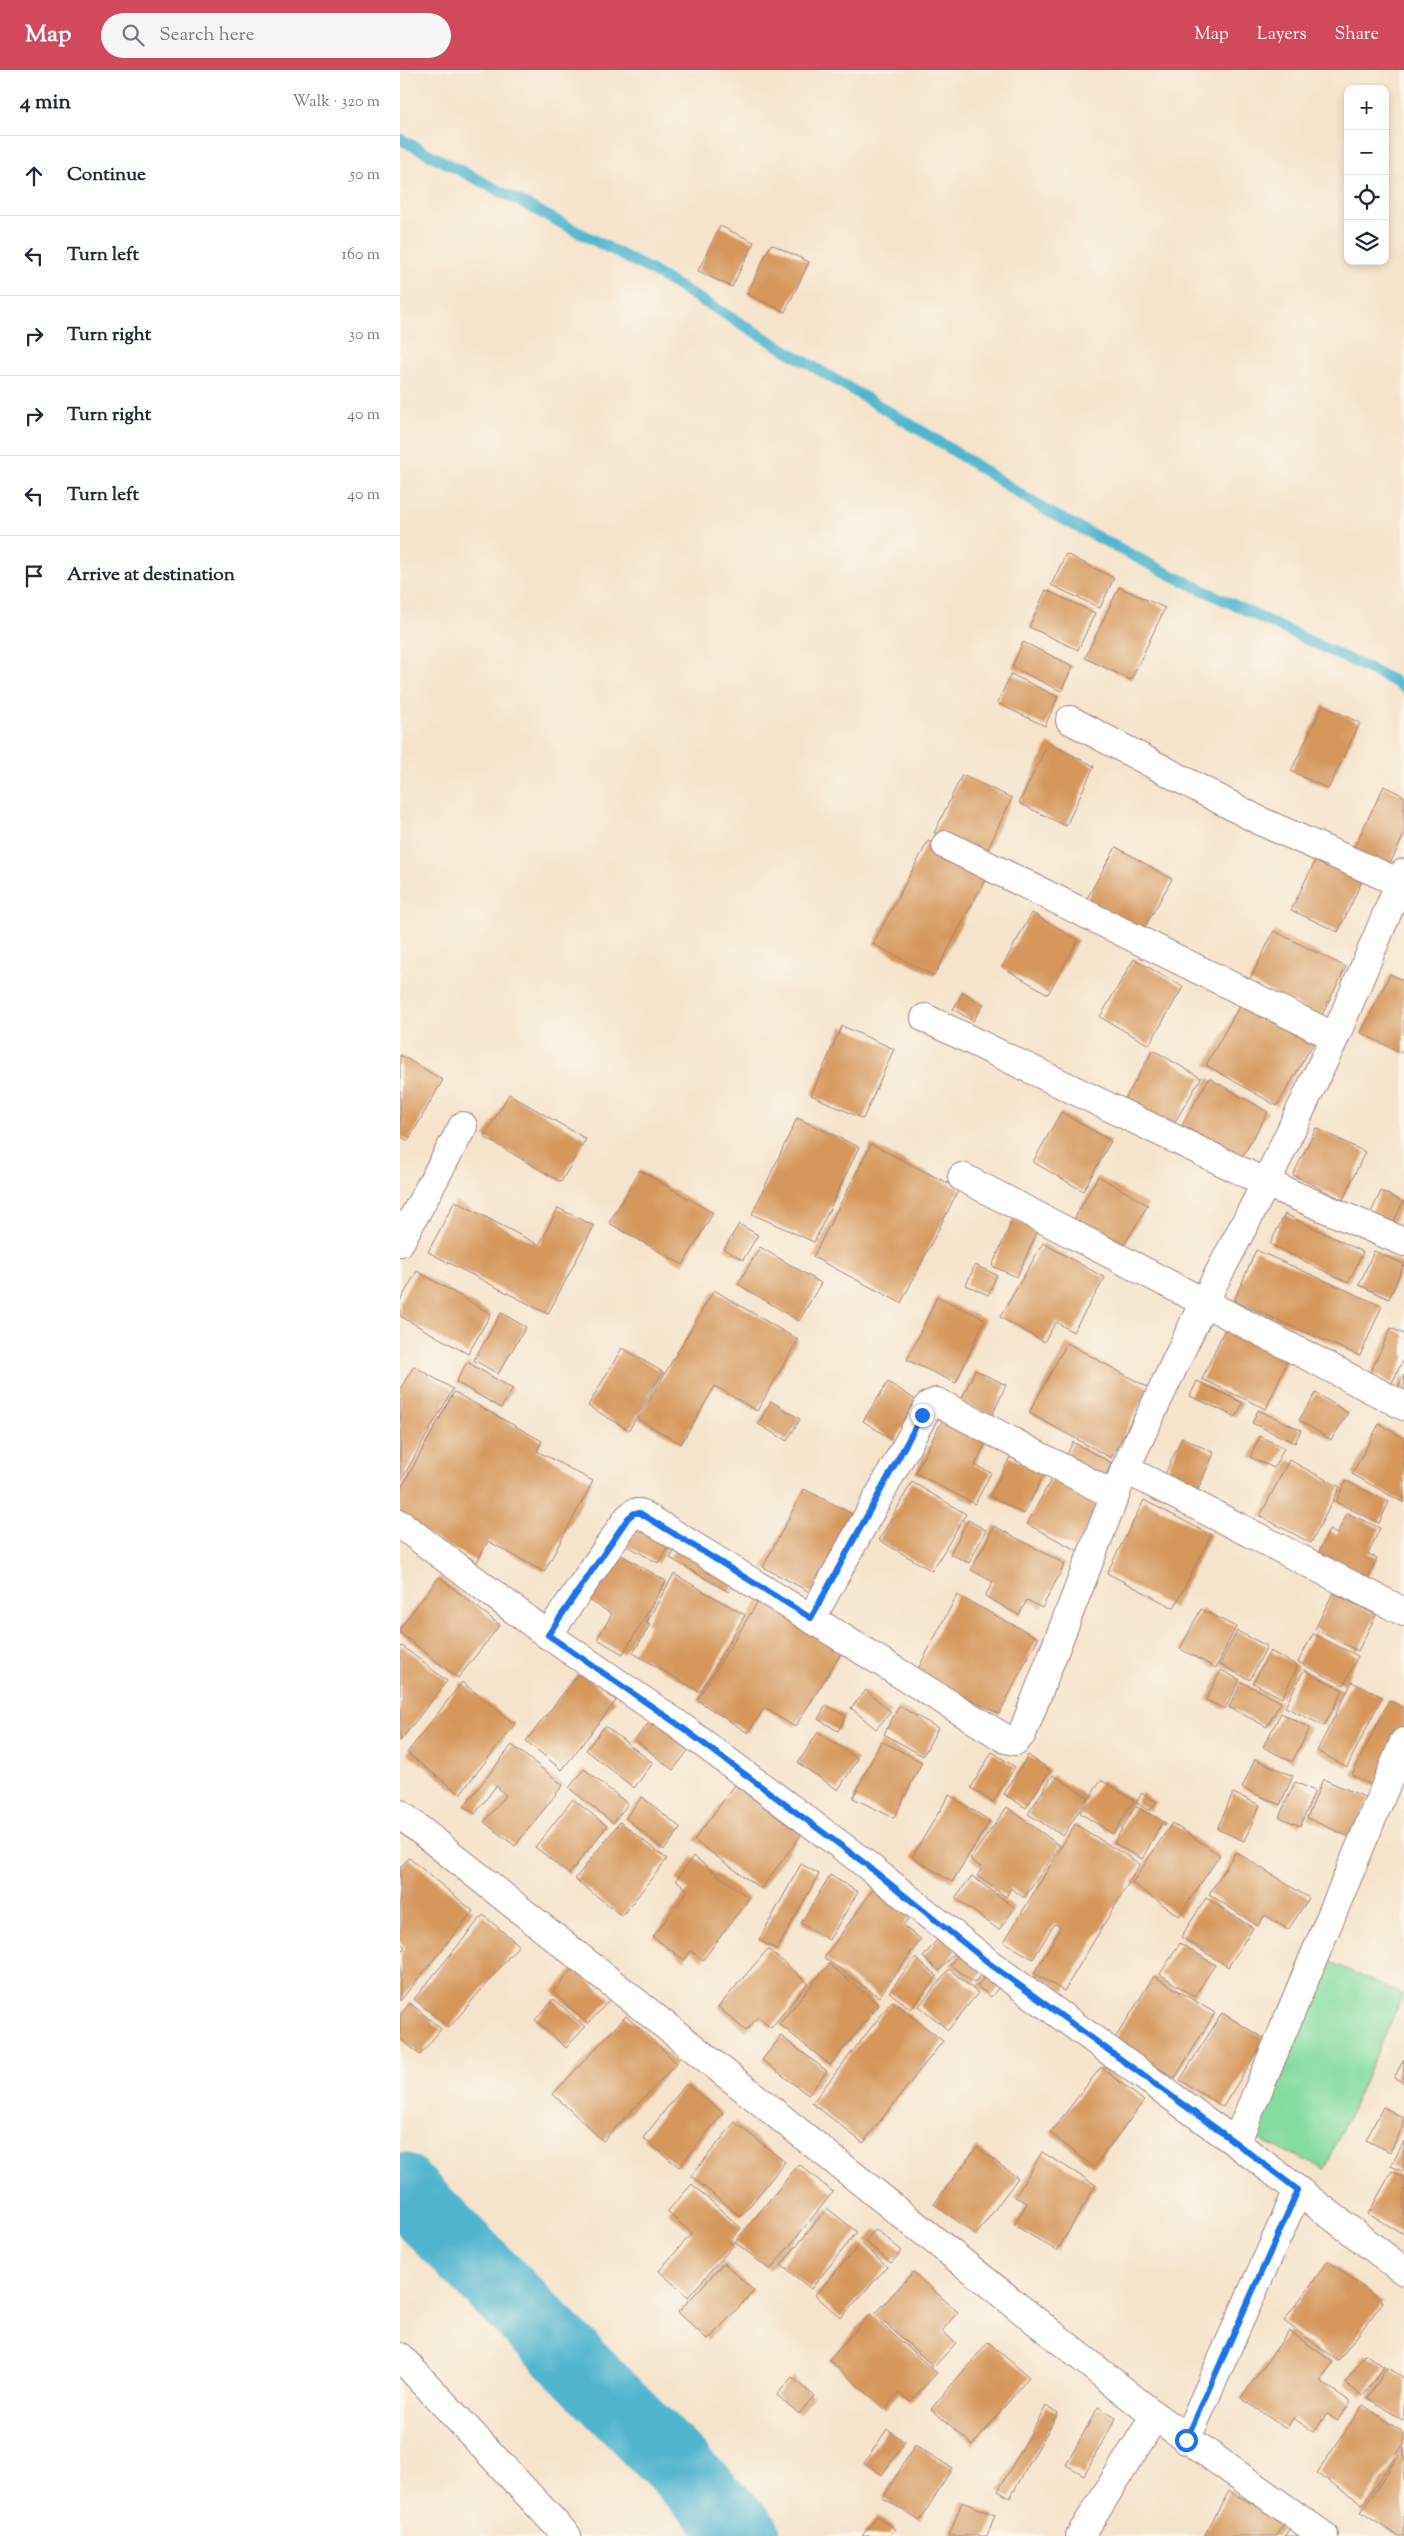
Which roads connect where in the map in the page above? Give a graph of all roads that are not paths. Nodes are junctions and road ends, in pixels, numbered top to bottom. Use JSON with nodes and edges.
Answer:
{"nodes":[{"id":1,"x":1070,"y":720,"type":"dead end"},
{"id":2,"x":946,"y":845,"type":"dead end"},
{"id":3,"x":1402,"y":878,"type":"edge"},
{"id":4,"x":925,"y":1018,"type":"dead end"},
{"id":5,"x":1335,"y":1037,"type":"junction"},
{"id":6,"x":463,"y":1126,"type":"dead end"},
{"id":7,"x":962,"y":1177,"type":"dead end"},
{"id":8,"x":1266,"y":1183,"type":"junction"},
{"id":9,"x":400,"y":1242,"type":"edge"},
{"id":10,"x":1404,"y":1242,"type":"edge"},
{"id":11,"x":1204,"y":1302,"type":"junction"},
{"id":12,"x":1404,"y":1406,"type":"edge"},
{"id":13,"x":1125,"y":1469,"type":"junction"},
{"id":14,"x":1115,"y":1496,"type":"junction"},
{"id":15,"x":400,"y":1524,"type":"edge"},
{"id":16,"x":1404,"y":1612,"type":"edge"},
{"id":17,"x":811,"y":1618,"type":"junction"},
{"id":18,"x":548,"y":1635,"type":"junction"},
{"id":19,"x":1404,"y":1742,"type":"edge"},
{"id":20,"x":400,"y":1814,"type":"edge"},
{"id":21,"x":1236,"y":2143,"type":"junction"},
{"id":22,"x":1298,"y":2190,"type":"junction"},
{"id":23,"x":1404,"y":2271,"type":"edge"},
{"id":24,"x":400,"y":2357,"type":"edge"},
{"id":25,"x":1155,"y":2416,"type":"junction"},
{"id":26,"x":1186,"y":2440,"type":"junction"},
{"id":27,"x":567,"y":2536,"type":"edge"},
{"id":28,"x":1080,"y":2536,"type":"edge"},
{"id":29,"x":1324,"y":2536,"type":"edge"}],
"edges":[{"from":1,"to":3,"type":"street"},
{"from":2,"to":5,"type":"street"},
{"from":3,"to":5,"type":"street"},
{"from":4,"to":8,"type":"street"},
{"from":5,"to":8,"type":"street"},
{"from":6,"to":9,"type":"street"},
{"from":7,"to":11,"type":"street"},
{"from":8,"to":10,"type":"street"},
{"from":8,"to":11,"type":"street"},
{"from":11,"to":12,"type":"street"},
{"from":11,"to":13,"type":"street"},
{"from":13,"to":14,"type":"street"},
{"from":13,"to":16,"type":"street"},
{"from":14,"to":17,"type":"street"},
{"from":14,"to":17,"type":"street"},
{"from":15,"to":18,"type":"street"},
{"from":17,"to":18,"type":"street"},
{"from":18,"to":21,"type":"street"},
{"from":19,"to":21,"type":"street"},
{"from":20,"to":25,"type":"street"},
{"from":21,"to":22,"type":"street"},
{"from":22,"to":23,"type":"street"},
{"from":22,"to":26,"type":"street"},
{"from":24,"to":27,"type":"street"},
{"from":25,"to":26,"type":"street"},
{"from":25,"to":28,"type":"street"},
{"from":26,"to":29,"type":"street"}]}
